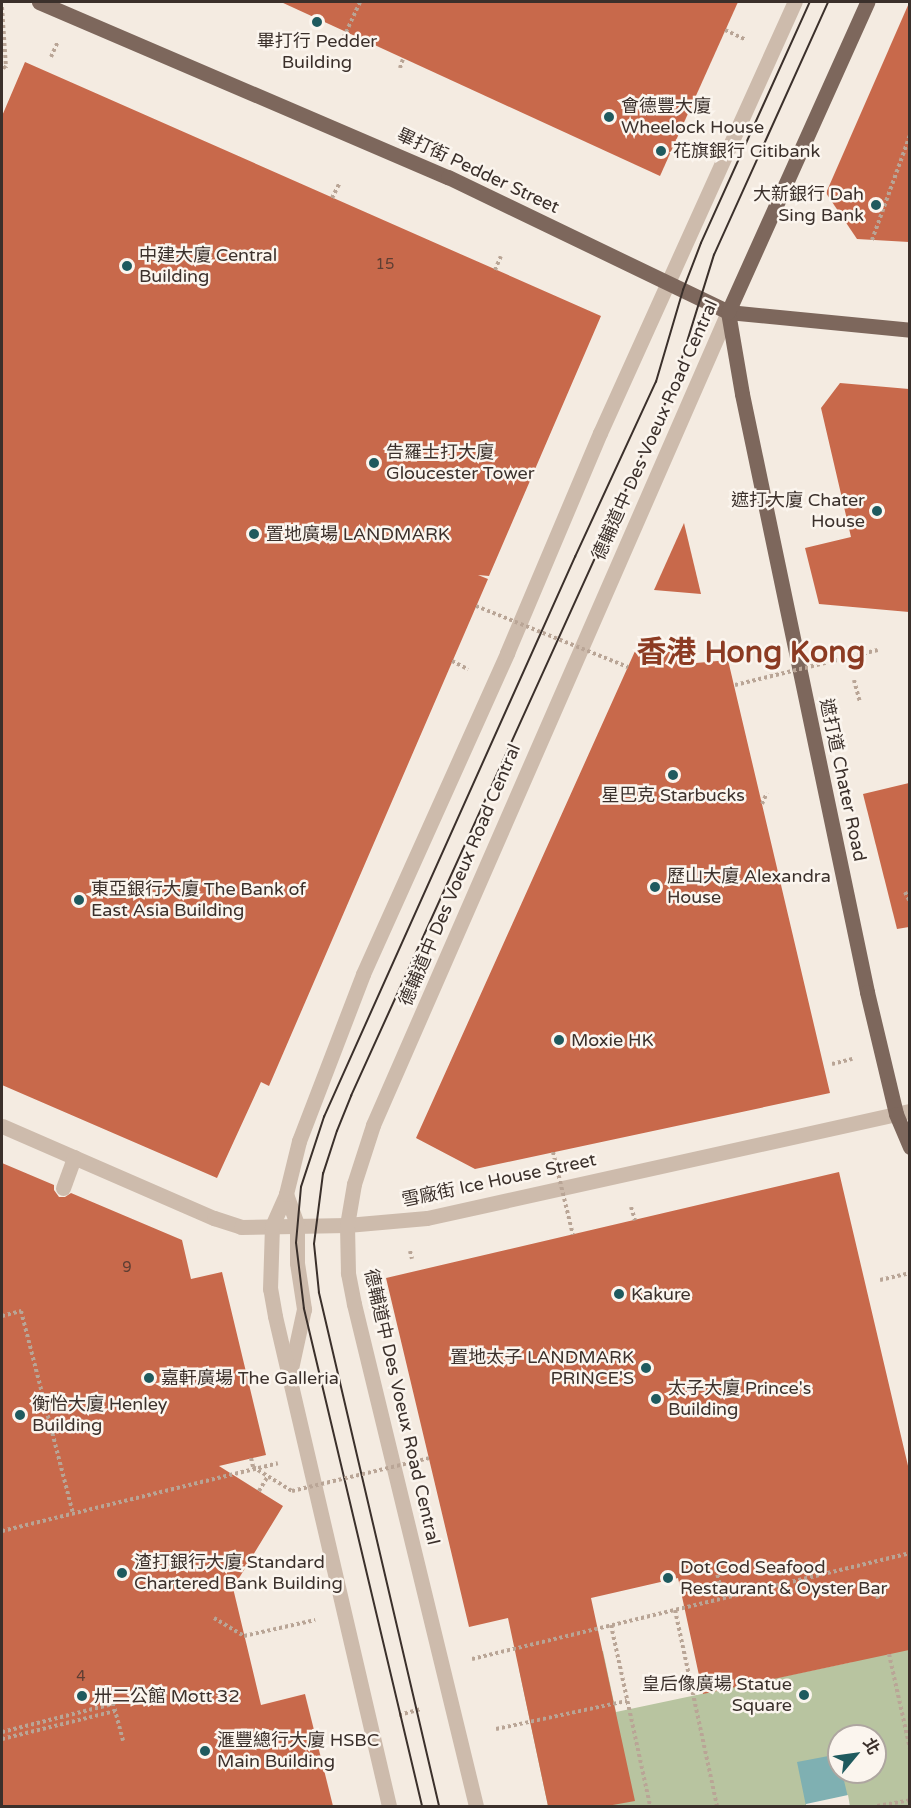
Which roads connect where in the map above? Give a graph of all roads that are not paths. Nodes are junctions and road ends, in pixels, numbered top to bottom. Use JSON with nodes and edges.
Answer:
{"nodes":[{"id":1,"x":39,"y":2,"type":"edge"},
{"id":2,"x":795,"y":2,"type":"edge"},
{"id":3,"x":867,"y":2,"type":"edge"},
{"id":4,"x":670,"y":283,"type":"junction"},
{"id":5,"x":729,"y":312,"type":"junction"},
{"id":6,"x":909,"y":330,"type":"edge"},
{"id":7,"x":903,"y":1113,"type":"edge"},
{"id":8,"x":2,"y":1126,"type":"edge"},
{"id":9,"x":909,"y":1147,"type":"edge"},
{"id":10,"x":74,"y":1157,"type":"junction"},
{"id":11,"x":63,"y":1188,"type":"dead end"},
{"id":12,"x":286,"y":1194,"type":"junction"},
{"id":13,"x":297,"y":1225,"type":"junction"},
{"id":14,"x":347,"y":1225,"type":"junction"},
{"id":15,"x":272,"y":1226,"type":"junction"},
{"id":16,"x":288,"y":1378,"type":"junction"},
{"id":17,"x":389,"y":1806,"type":"edge"},
{"id":18,"x":476,"y":1806,"type":"edge"}],
"edges":[{"from":1,"to":4,"type":"main road","name":"畢打街 Pedder Street"},
{"from":2,"to":4,"type":"street"},
{"from":3,"to":5,"type":"main road","name":"德輔道中 Des Voeux Road Central"},
{"from":4,"to":5,"type":"main road","name":"畢打街 Pedder Street"},
{"from":4,"to":12,"type":"street"},
{"from":5,"to":6,"type":"main road","name":"畢打街 Pedder Street"},
{"from":5,"to":7,"type":"main road","name":"遮打道 Chater Road"},
{"from":5,"to":14,"type":"street","name":"德輔道中 Des Voeux Road Central"},
{"from":7,"to":9,"type":"main road","name":"遮打道 Chater Road"},
{"from":7,"to":14,"type":"street","name":"雪廠街 Ice House Street"},
{"from":8,"to":10,"type":"street","name":"雪廠街 Ice House Street"},
{"from":10,"to":11,"type":"street"},
{"from":10,"to":15,"type":"street","name":"雪廠街 Ice House Street"},
{"from":12,"to":13,"type":"street"},
{"from":12,"to":15,"type":"street"},
{"from":13,"to":14,"type":"street","name":"雪廠街 Ice House Street"},
{"from":13,"to":15,"type":"street","name":"雪廠街 Ice House Street"},
{"from":13,"to":16,"type":"street"},
{"from":14,"to":18,"type":"street","name":"德輔道中 Des Voeux Road Central"},
{"from":15,"to":16,"type":"street"},
{"from":16,"to":17,"type":"street"}]}
